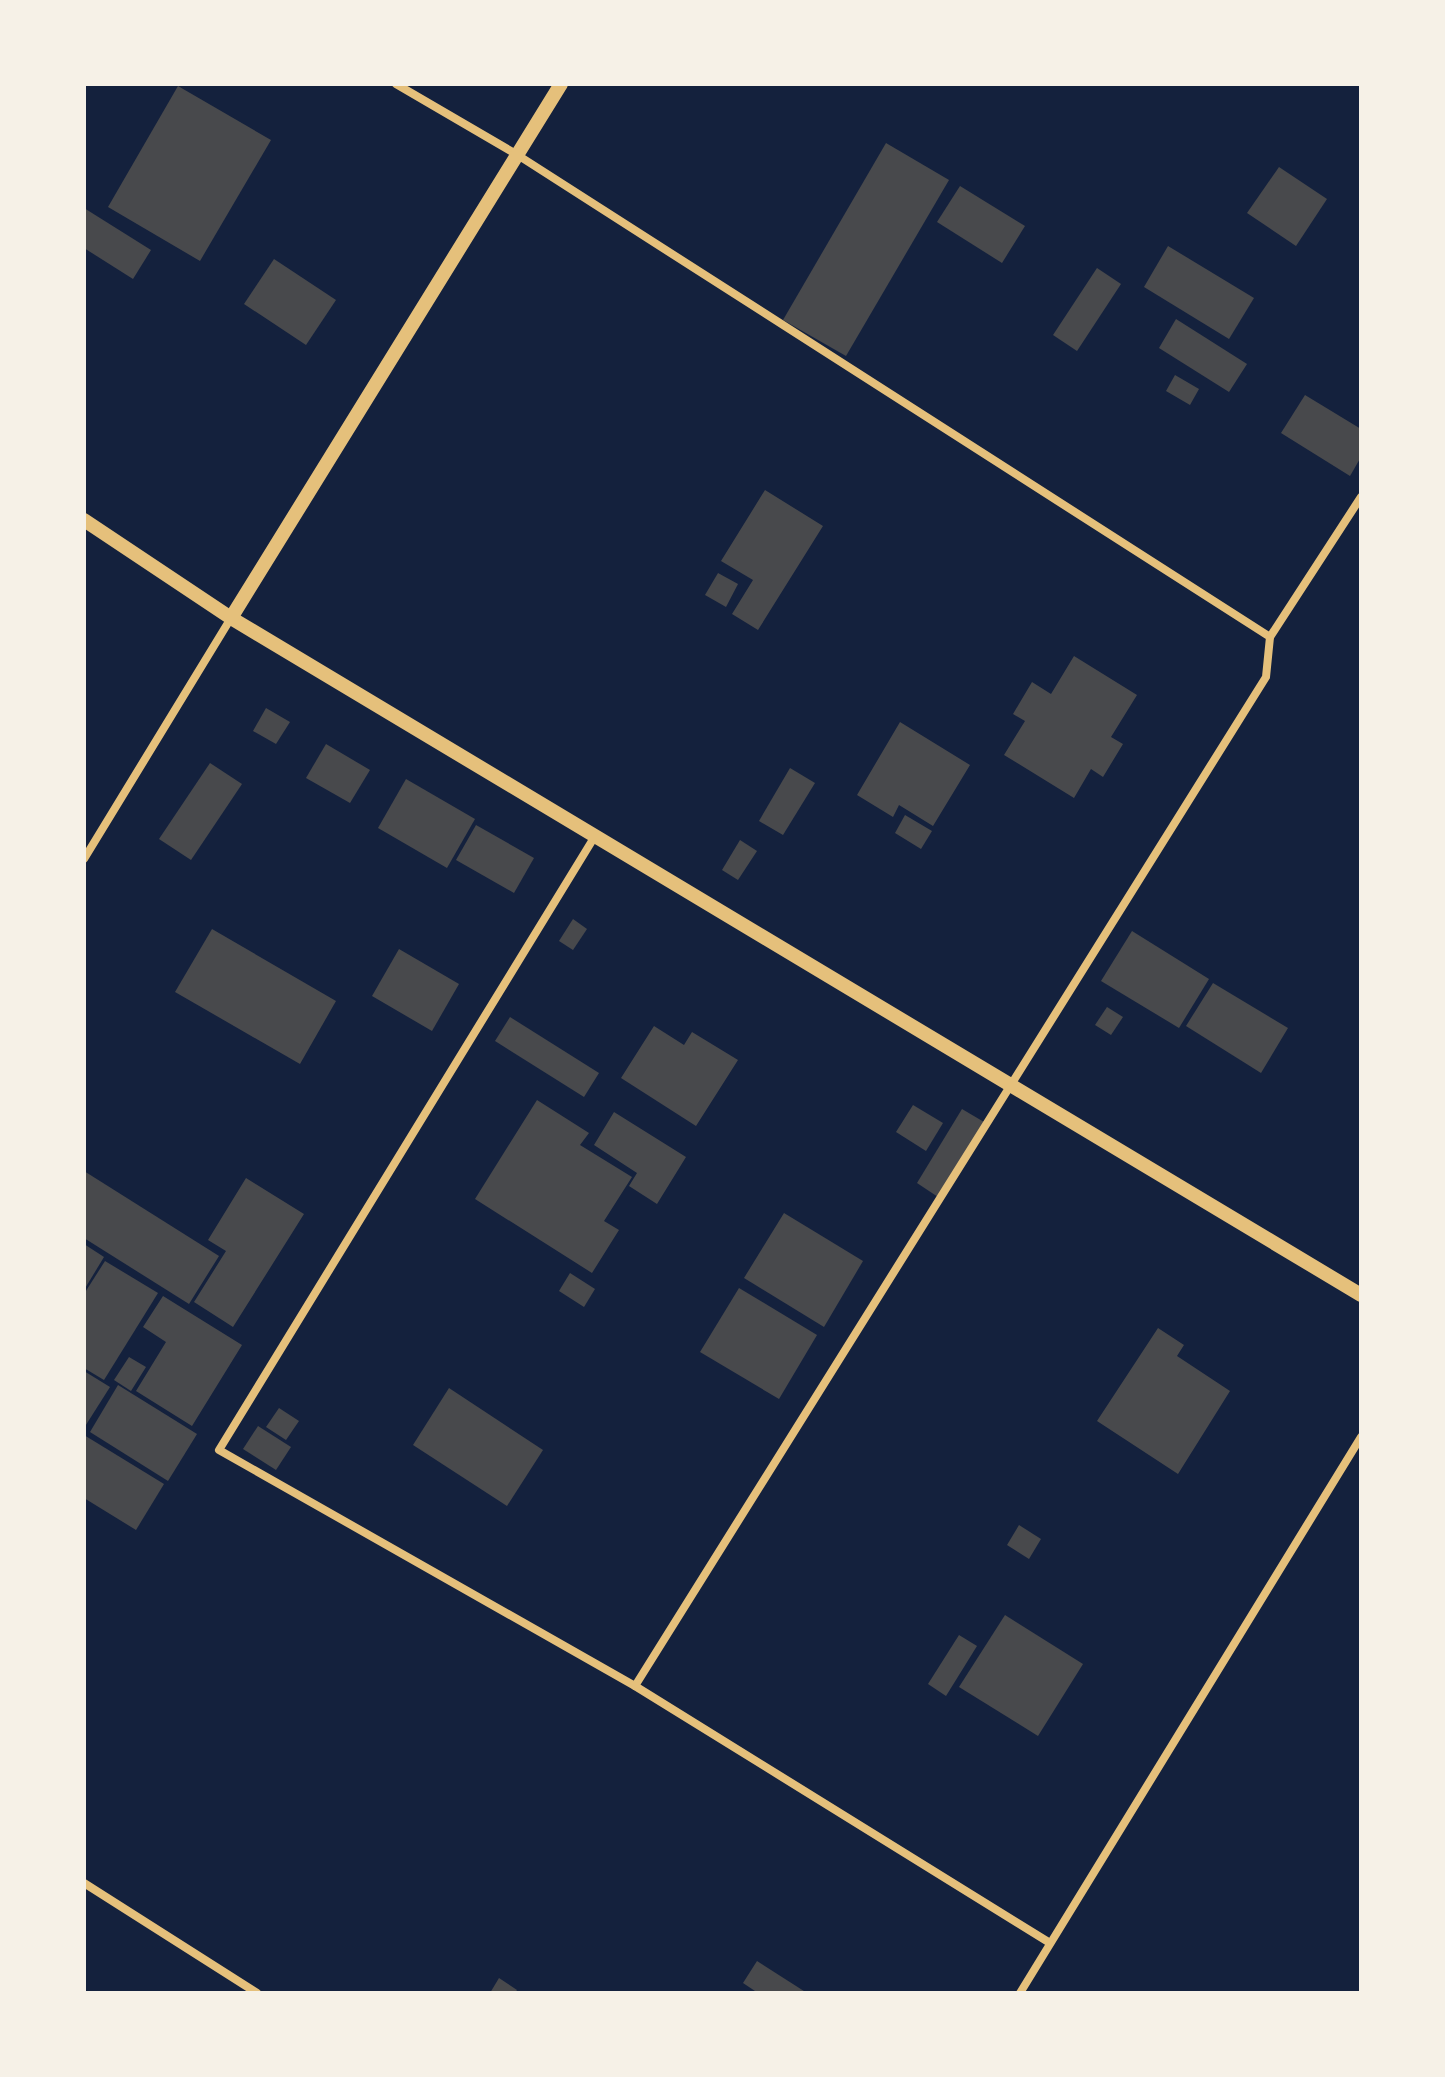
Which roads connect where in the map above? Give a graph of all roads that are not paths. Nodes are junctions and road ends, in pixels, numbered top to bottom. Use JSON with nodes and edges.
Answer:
{"nodes":[{"id":1,"x":396,"y":84,"type":"edge"},
{"id":2,"x":561,"y":84,"type":"edge"},
{"id":3,"x":516,"y":154,"type":"junction"},
{"id":4,"x":1361,"y":497,"type":"edge"},
{"id":5,"x":84,"y":520,"type":"edge"},
{"id":6,"x":231,"y":618,"type":"junction"},
{"id":7,"x":1270,"y":637,"type":"junction"},
{"id":8,"x":595,"y":836,"type":"junction"},
{"id":9,"x":84,"y":859,"type":"edge"},
{"id":10,"x":1011,"y":1085,"type":"junction"},
{"id":11,"x":1361,"y":1295,"type":"edge"},
{"id":12,"x":1361,"y":1437,"type":"edge"},
{"id":13,"x":635,"y":1686,"type":"junction"},
{"id":14,"x":84,"y":1883,"type":"edge"},
{"id":15,"x":1050,"y":1943,"type":"junction"},
{"id":16,"x":257,"y":1993,"type":"edge"},
{"id":17,"x":1020,"y":1993,"type":"edge"}],
"edges":[{"from":1,"to":3,"type":"street"},
{"from":2,"to":3,"type":"street"},
{"from":3,"to":6,"type":"street"},
{"from":3,"to":7,"type":"street"},
{"from":4,"to":7,"type":"street"},
{"from":5,"to":6,"type":"street"},
{"from":6,"to":8,"type":"street"},
{"from":6,"to":9,"type":"street"},
{"from":7,"to":10,"type":"street"},
{"from":8,"to":10,"type":"street"},
{"from":8,"to":13,"type":"street"},
{"from":10,"to":11,"type":"street"},
{"from":10,"to":13,"type":"street"},
{"from":12,"to":15,"type":"street"},
{"from":13,"to":15,"type":"street"},
{"from":14,"to":16,"type":"street"},
{"from":15,"to":17,"type":"street"}]}
